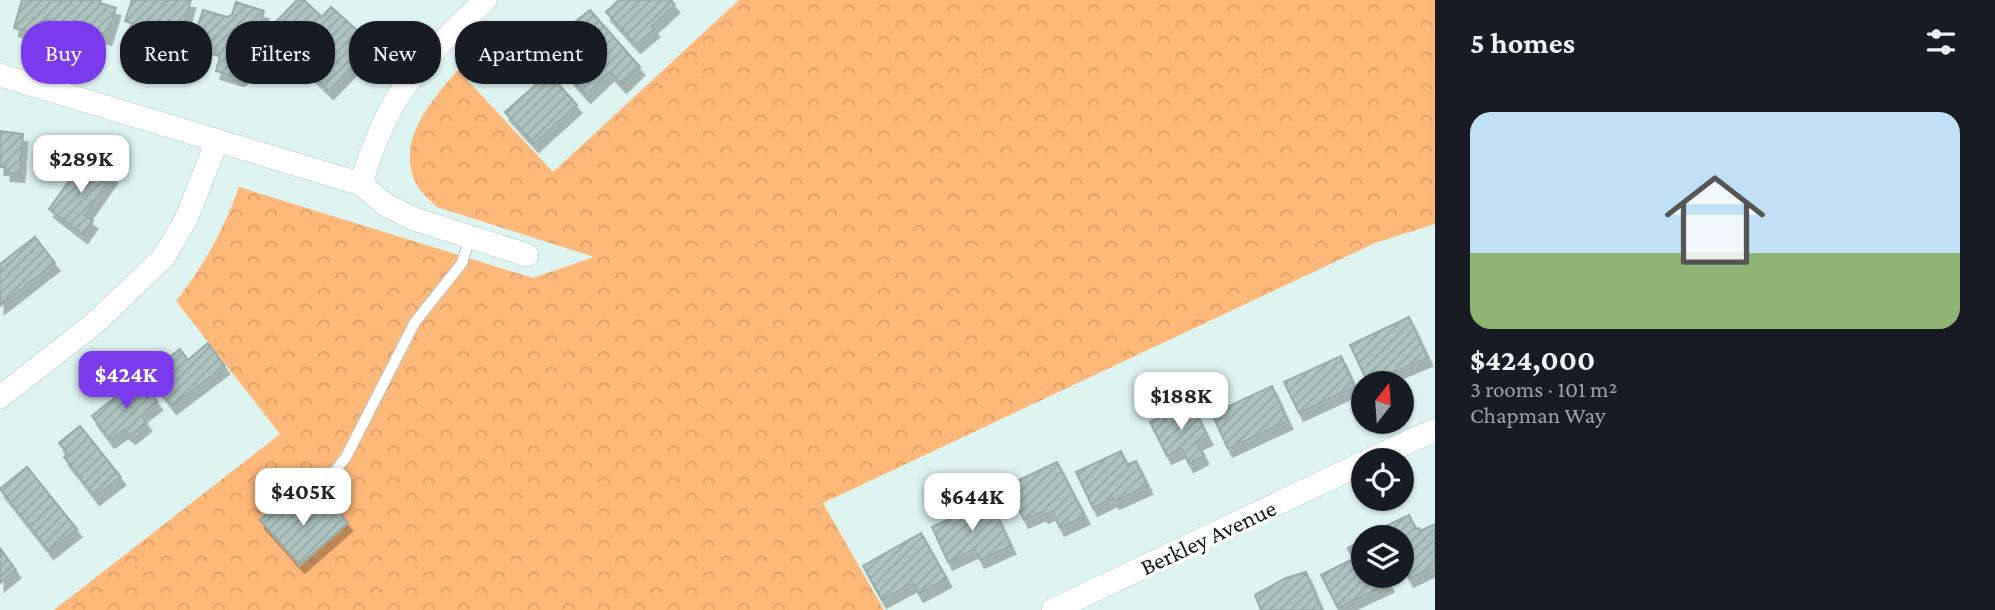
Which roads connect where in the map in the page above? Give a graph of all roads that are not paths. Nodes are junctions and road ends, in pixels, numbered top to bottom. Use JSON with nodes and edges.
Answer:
{"nodes":[{"id":1,"x":485,"y":0,"type":"edge"},
{"id":2,"x":0,"y":75,"type":"edge"},
{"id":3,"x":217,"y":141,"type":"junction"},
{"id":4,"x":361,"y":184,"type":"junction"},
{"id":5,"x":470,"y":237,"type":"junction"},
{"id":6,"x":527,"y":255,"type":"dead end"},
{"id":7,"x":0,"y":397,"type":"edge"},
{"id":8,"x":1435,"y":430,"type":"edge"},
{"id":9,"x":1395,"y":448,"type":"edge"},
{"id":10,"x":1351,"y":469,"type":"edge"},
{"id":11,"x":310,"y":503,"type":"dead end"},
{"id":12,"x":1053,"y":610,"type":"edge"}],
"edges":[{"from":1,"to":4,"type":"street"},
{"from":2,"to":3,"type":"street"},
{"from":3,"to":4,"type":"street"},
{"from":3,"to":7,"type":"street"},
{"from":4,"to":5,"type":"street"},
{"from":5,"to":6,"type":"street"},
{"from":5,"to":11,"type":"lane"},
{"from":8,"to":9,"type":"street"},
{"from":10,"to":12,"type":"street","name":"Berkley Avenue"}]}
